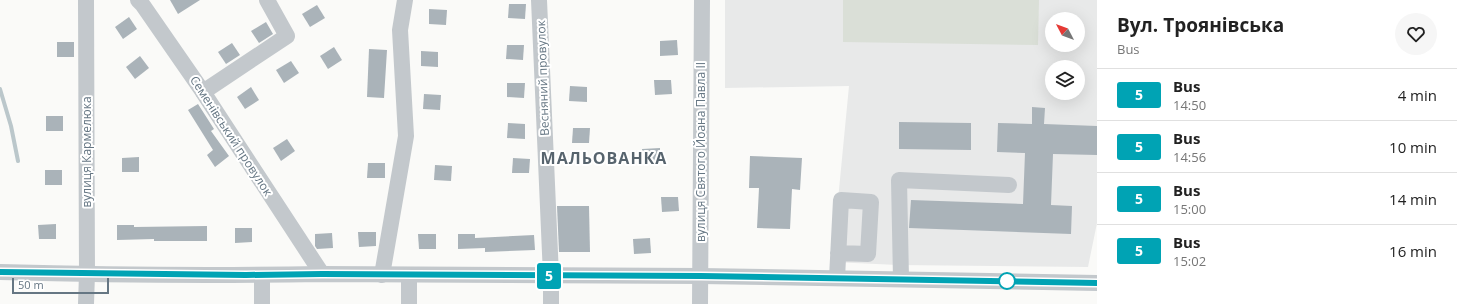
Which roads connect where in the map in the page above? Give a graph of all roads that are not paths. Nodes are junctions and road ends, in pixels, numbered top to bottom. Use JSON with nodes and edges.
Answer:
{"nodes":[{"id":1,"x":86,"y":0,"type":"edge"},
{"id":2,"x":138,"y":0,"type":"edge"},
{"id":3,"x":267,"y":0,"type":"edge"},
{"id":4,"x":405,"y":0,"type":"edge"},
{"id":5,"x":540,"y":0,"type":"edge"},
{"id":6,"x":702,"y":0,"type":"edge"},
{"id":7,"x":203,"y":92,"type":"junction"},
{"id":8,"x":1009,"y":185,"type":"dead end"},
{"id":9,"x":838,"y":253,"type":"dead end"},
{"id":10,"x":0,"y":272,"type":"edge"},
{"id":11,"x":87,"y":274,"type":"junction"},
{"id":12,"x":322,"y":274,"type":"junction"},
{"id":13,"x":262,"y":275,"type":"junction"},
{"id":14,"x":382,"y":275,"type":"junction"},
{"id":15,"x":409,"y":275,"type":"junction"},
{"id":16,"x":551,"y":276,"type":"junction"},
{"id":17,"x":701,"y":276,"type":"junction"},
{"id":18,"x":837,"y":278,"type":"junction"},
{"id":19,"x":901,"y":279,"type":"junction"},
{"id":20,"x":1097,"y":283,"type":"edge"},
{"id":21,"x":86,"y":304,"type":"edge"},
{"id":22,"x":262,"y":304,"type":"edge"},
{"id":23,"x":409,"y":304,"type":"edge"},
{"id":24,"x":551,"y":304,"type":"edge"},
{"id":25,"x":700,"y":304,"type":"edge"}],
"edges":[{"from":1,"to":11,"type":"street","name":"вулиця Кармелюка"},
{"from":2,"to":7,"type":"street","name":"Семенівський провулок"},
{"from":3,"to":7,"type":"street"},
{"from":4,"to":14,"type":"street"},
{"from":5,"to":16,"type":"street","name":"Весняний провулок"},
{"from":6,"to":17,"type":"street","name":"вулиця Святого Йоана Павла II"},
{"from":7,"to":12,"type":"street","name":"Семенівський провулок"},
{"from":8,"to":19,"type":"street"},
{"from":9,"to":18,"type":"street"},
{"from":10,"to":11,"type":"street"},
{"from":11,"to":13,"type":"street"},
{"from":11,"to":21,"type":"street","name":"вулиця Кармелюка"},
{"from":12,"to":13,"type":"street"},
{"from":12,"to":14,"type":"street"},
{"from":13,"to":22,"type":"street"},
{"from":14,"to":15,"type":"street"},
{"from":15,"to":16,"type":"street"},
{"from":15,"to":23,"type":"street"},
{"from":16,"to":17,"type":"street"},
{"from":16,"to":24,"type":"street","name":"Весняний провулок"},
{"from":17,"to":18,"type":"street"},
{"from":17,"to":25,"type":"street","name":"вулиця Святого Йоана Павла II"},
{"from":18,"to":19,"type":"street"},
{"from":19,"to":20,"type":"street"}]}
